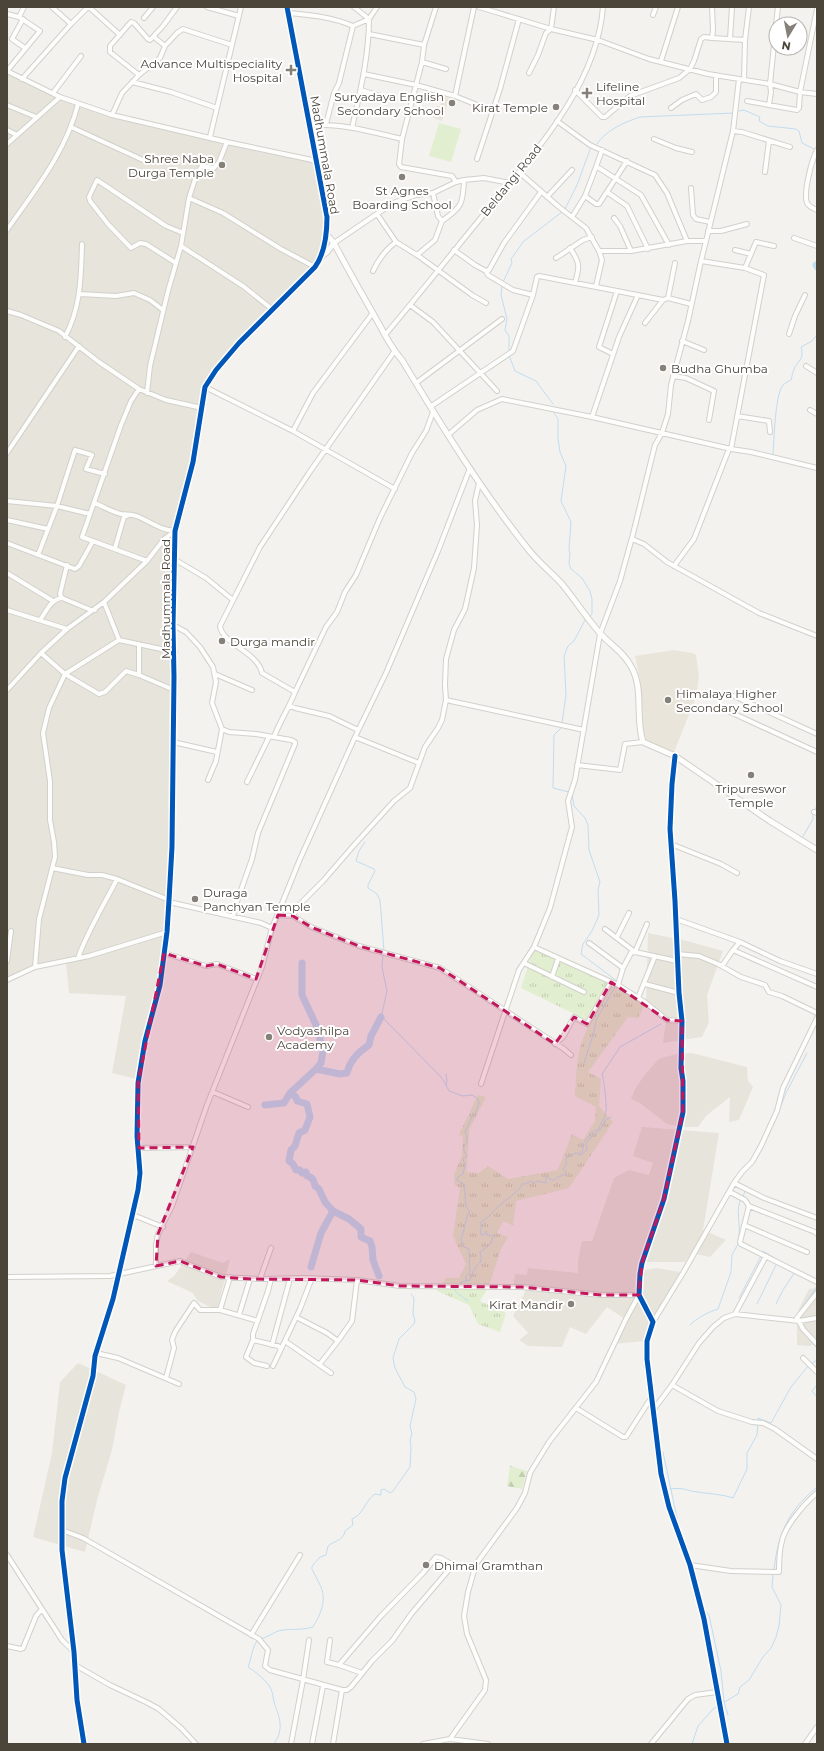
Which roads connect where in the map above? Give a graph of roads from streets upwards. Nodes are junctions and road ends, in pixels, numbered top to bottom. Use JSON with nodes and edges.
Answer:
{"nodes":[{"id":1,"x":24,"y":7,"type":"edge"},
{"id":2,"x":52,"y":7,"type":"edge"},
{"id":3,"x":89,"y":7,"type":"edge"},
{"id":4,"x":154,"y":7,"type":"edge"},
{"id":5,"x":177,"y":7,"type":"edge"},
{"id":6,"x":207,"y":7,"type":"edge"},
{"id":7,"x":241,"y":7,"type":"edge"},
{"id":8,"x":287,"y":7,"type":"edge"},
{"id":9,"x":354,"y":7,"type":"edge"},
{"id":10,"x":377,"y":7,"type":"edge"},
{"id":11,"x":436,"y":7,"type":"edge"},
{"id":12,"x":474,"y":7,"type":"edge"},
{"id":13,"x":480,"y":7,"type":"edge"},
{"id":14,"x":554,"y":7,"type":"edge"},
{"id":15,"x":603,"y":7,"type":"edge"},
{"id":16,"x":656,"y":7,"type":"edge"},
{"id":17,"x":678,"y":7,"type":"edge"},
{"id":18,"x":712,"y":7,"type":"edge"},
{"id":19,"x":732,"y":7,"type":"edge"},
{"id":20,"x":749,"y":7,"type":"edge"},
{"id":21,"x":817,"y":9,"type":"edge"},
{"id":22,"x":289,"y":13,"type":"junction"},
{"id":23,"x":7,"y":14,"type":"edge"},
{"id":24,"x":653,"y":15,"type":"dead end"},
{"id":25,"x":239,"y":16,"type":"junction"},
{"id":26,"x":21,"y":18,"type":"junction"},
{"id":27,"x":144,"y":18,"type":"dead end"},
{"id":28,"x":369,"y":19,"type":"junction"},
{"id":29,"x":519,"y":19,"type":"junction"},
{"id":30,"x":816,"y":20,"type":"edge"},
{"id":31,"x":71,"y":24,"type":"junction"},
{"id":32,"x":353,"y":26,"type":"junction"},
{"id":33,"x":551,"y":29,"type":"junction"},
{"id":34,"x":369,"y":34,"type":"junction"},
{"id":35,"x":120,"y":35,"type":"junction"},
{"id":36,"x":154,"y":37,"type":"junction"},
{"id":37,"x":712,"y":38,"type":"junction"},
{"id":38,"x":730,"y":39,"type":"junction"},
{"id":39,"x":598,"y":40,"type":"junction"},
{"id":40,"x":745,"y":40,"type":"junction"},
{"id":41,"x":232,"y":45,"type":"junction"},
{"id":42,"x":424,"y":45,"type":"junction"},
{"id":43,"x":165,"y":46,"type":"junction"},
{"id":44,"x":25,"y":48,"type":"junction"},
{"id":45,"x":81,"y":56,"type":"dead end"},
{"id":46,"x":773,"y":56,"type":"edge"},
{"id":47,"x":661,"y":61,"type":"junction"},
{"id":48,"x":422,"y":62,"type":"junction"},
{"id":49,"x":446,"y":69,"type":"dead end"},
{"id":50,"x":690,"y":69,"type":"junction"},
{"id":51,"x":529,"y":73,"type":"dead end"},
{"id":52,"x":364,"y":74,"type":"junction"},
{"id":53,"x":139,"y":75,"type":"junction"},
{"id":54,"x":716,"y":75,"type":"junction"},
{"id":55,"x":22,"y":78,"type":"junction"},
{"id":56,"x":742,"y":79,"type":"junction"},
{"id":57,"x":132,"y":82,"type":"junction"},
{"id":58,"x":770,"y":84,"type":"junction"},
{"id":59,"x":416,"y":85,"type":"junction"},
{"id":60,"x":360,"y":90,"type":"junction"},
{"id":61,"x":575,"y":90,"type":"junction"},
{"id":62,"x":800,"y":92,"type":"junction"},
{"id":63,"x":53,"y":93,"type":"junction"},
{"id":64,"x":817,"y":94,"type":"edge"},
{"id":65,"x":380,"y":96,"type":"dead end"},
{"id":66,"x":455,"y":96,"type":"junction"},
{"id":67,"x":60,"y":97,"type":"junction"},
{"id":68,"x":747,"y":101,"type":"dead end"},
{"id":69,"x":7,"y":104,"type":"edge"},
{"id":70,"x":78,"y":104,"type":"junction"},
{"id":71,"x":769,"y":105,"type":"junction"},
{"id":72,"x":217,"y":108,"type":"junction"},
{"id":73,"x":671,"y":108,"type":"dead end"},
{"id":74,"x":492,"y":111,"type":"junction"},
{"id":75,"x":112,"y":115,"type":"junction"},
{"id":76,"x":36,"y":117,"type":"junction"},
{"id":77,"x":556,"y":121,"type":"junction"},
{"id":78,"x":326,"y":124,"type":"junction"},
{"id":79,"x":310,"y":125,"type":"junction"},
{"id":80,"x":71,"y":127,"type":"junction"},
{"id":81,"x":352,"y":128,"type":"junction"},
{"id":82,"x":7,"y":130,"type":"edge"},
{"id":83,"x":733,"y":131,"type":"junction"},
{"id":84,"x":17,"y":135,"type":"junction"},
{"id":85,"x":210,"y":137,"type":"junction"},
{"id":86,"x":402,"y":139,"type":"junction"},
{"id":87,"x":654,"y":139,"type":"dead end"},
{"id":88,"x":769,"y":141,"type":"junction"},
{"id":89,"x":227,"y":142,"type":"junction"},
{"id":90,"x":7,"y":144,"type":"edge"},
{"id":91,"x":790,"y":147,"type":"dead end"},
{"id":92,"x":602,"y":150,"type":"junction"},
{"id":93,"x":692,"y":152,"type":"dead end"},
{"id":94,"x":816,"y":152,"type":"edge"},
{"id":95,"x":477,"y":159,"type":"dead end"},
{"id":96,"x":143,"y":160,"type":"dead end"},
{"id":97,"x":317,"y":161,"type":"junction"},
{"id":98,"x":627,"y":161,"type":"junction"},
{"id":99,"x":596,"y":167,"type":"junction"},
{"id":100,"x":572,"y":170,"type":"dead end"},
{"id":101,"x":519,"y":172,"type":"junction"},
{"id":102,"x":764,"y":172,"type":"dead end"},
{"id":103,"x":615,"y":178,"type":"junction"},
{"id":104,"x":464,"y":180,"type":"junction"},
{"id":105,"x":456,"y":182,"type":"junction"},
{"id":106,"x":510,"y":183,"type":"junction"},
{"id":107,"x":690,"y":188,"type":"dead end"},
{"id":108,"x":433,"y":192,"type":"junction"},
{"id":109,"x":541,"y":192,"type":"junction"},
{"id":110,"x":607,"y":192,"type":"junction"},
{"id":111,"x":585,"y":196,"type":"junction"},
{"id":112,"x":547,"y":197,"type":"junction"},
{"id":113,"x":189,"y":198,"type":"junction"},
{"id":114,"x":817,"y":210,"type":"edge"},
{"id":115,"x":377,"y":214,"type":"junction"},
{"id":116,"x":572,"y":217,"type":"junction"},
{"id":117,"x":614,"y":218,"type":"dead end"},
{"id":118,"x":442,"y":221,"type":"junction"},
{"id":119,"x":710,"y":222,"type":"junction"},
{"id":120,"x":747,"y":224,"type":"dead end"},
{"id":121,"x":7,"y":230,"type":"edge"},
{"id":122,"x":708,"y":231,"type":"junction"},
{"id":123,"x":183,"y":233,"type":"junction"},
{"id":124,"x":326,"y":234,"type":"junction"},
{"id":125,"x":592,"y":237,"type":"junction"},
{"id":126,"x":794,"y":238,"type":"dead end"},
{"id":127,"x":706,"y":241,"type":"junction"},
{"id":128,"x":396,"y":242,"type":"junction"},
{"id":129,"x":687,"y":242,"type":"junction"},
{"id":130,"x":334,"y":243,"type":"junction"},
{"id":131,"x":82,"y":244,"type":"dead end"},
{"id":132,"x":669,"y":245,"type":"junction"},
{"id":133,"x":181,"y":246,"type":"junction"},
{"id":134,"x":774,"y":246,"type":"dead end"},
{"id":135,"x":817,"y":246,"type":"edge"},
{"id":136,"x":570,"y":248,"type":"junction"},
{"id":137,"x":648,"y":249,"type":"junction"},
{"id":138,"x":454,"y":250,"type":"junction"},
{"id":139,"x":735,"y":250,"type":"dead end"},
{"id":140,"x":599,"y":251,"type":"junction"},
{"id":141,"x":631,"y":251,"type":"junction"},
{"id":142,"x":751,"y":254,"type":"junction"},
{"id":143,"x":416,"y":255,"type":"junction"},
{"id":144,"x":322,"y":256,"type":"junction"},
{"id":145,"x":556,"y":258,"type":"dead end"},
{"id":146,"x":701,"y":262,"type":"junction"},
{"id":147,"x":176,"y":263,"type":"junction"},
{"id":148,"x":675,"y":263,"type":"dead end"},
{"id":149,"x":315,"y":267,"type":"junction"},
{"id":150,"x":745,"y":268,"type":"junction"},
{"id":151,"x":438,"y":270,"type":"junction"},
{"id":152,"x":373,"y":271,"type":"dead end"},
{"id":153,"x":486,"y":271,"type":"junction"},
{"id":154,"x":575,"y":282,"type":"junction"},
{"id":155,"x":596,"y":286,"type":"junction"},
{"id":156,"x":617,"y":291,"type":"junction"},
{"id":157,"x":80,"y":294,"type":"junction"},
{"id":158,"x":533,"y":294,"type":"junction"},
{"id":159,"x":638,"y":295,"type":"junction"},
{"id":160,"x":805,"y":295,"type":"dead end"},
{"id":161,"x":668,"y":298,"type":"junction"},
{"id":162,"x":663,"y":300,"type":"junction"},
{"id":163,"x":486,"y":303,"type":"dead end"},
{"id":164,"x":691,"y":304,"type":"junction"},
{"id":165,"x":410,"y":305,"type":"junction"},
{"id":166,"x":163,"y":310,"type":"junction"},
{"id":167,"x":273,"y":310,"type":"junction"},
{"id":168,"x":7,"y":311,"type":"edge"},
{"id":169,"x":372,"y":314,"type":"junction"},
{"id":170,"x":502,"y":319,"type":"dead end"},
{"id":171,"x":645,"y":323,"type":"dead end"},
{"id":172,"x":789,"y":334,"type":"dead end"},
{"id":173,"x":385,"y":335,"type":"junction"},
{"id":174,"x":65,"y":337,"type":"junction"},
{"id":175,"x":682,"y":341,"type":"junction"},
{"id":176,"x":79,"y":346,"type":"junction"},
{"id":177,"x":704,"y":350,"type":"dead end"},
{"id":178,"x":460,"y":351,"type":"junction"},
{"id":179,"x":394,"y":352,"type":"junction"},
{"id":180,"x":613,"y":354,"type":"junction"},
{"id":181,"x":806,"y":366,"type":"dead end"},
{"id":182,"x":480,"y":372,"type":"junction"},
{"id":183,"x":817,"y":373,"type":"edge"},
{"id":184,"x":673,"y":376,"type":"junction"},
{"id":185,"x":416,"y":384,"type":"junction"},
{"id":186,"x":205,"y":387,"type":"junction"},
{"id":187,"x":139,"y":389,"type":"junction"},
{"id":188,"x":497,"y":391,"type":"dead end"},
{"id":189,"x":147,"y":393,"type":"junction"},
{"id":190,"x":202,"y":408,"type":"junction"},
{"id":191,"x":432,"y":410,"type":"junction"},
{"id":192,"x":810,"y":410,"type":"dead end"},
{"id":193,"x":817,"y":414,"type":"edge"},
{"id":194,"x":737,"y":416,"type":"junction"},
{"id":195,"x":592,"y":417,"type":"junction"},
{"id":196,"x":708,"y":420,"type":"dead end"},
{"id":197,"x":293,"y":430,"type":"junction"},
{"id":198,"x":770,"y":432,"type":"dead end"},
{"id":199,"x":662,"y":433,"type":"junction"},
{"id":200,"x":448,"y":435,"type":"junction"},
{"id":201,"x":326,"y":449,"type":"junction"},
{"id":202,"x":730,"y":449,"type":"junction"},
{"id":203,"x":7,"y":453,"type":"edge"},
{"id":204,"x":470,"y":468,"type":"junction"},
{"id":205,"x":817,"y":468,"type":"edge"},
{"id":206,"x":105,"y":474,"type":"junction"},
{"id":207,"x":479,"y":483,"type":"junction"},
{"id":208,"x":395,"y":489,"type":"junction"},
{"id":209,"x":7,"y":501,"type":"edge"},
{"id":210,"x":94,"y":503,"type":"junction"},
{"id":211,"x":57,"y":506,"type":"junction"},
{"id":212,"x":90,"y":514,"type":"junction"},
{"id":213,"x":130,"y":514,"type":"junction"},
{"id":214,"x":7,"y":520,"type":"edge"},
{"id":215,"x":48,"y":529,"type":"junction"},
{"id":216,"x":175,"y":530,"type":"junction"},
{"id":217,"x":632,"y":539,"type":"junction"},
{"id":218,"x":93,"y":541,"type":"junction"},
{"id":219,"x":7,"y":543,"type":"edge"},
{"id":220,"x":115,"y":548,"type":"junction"},
{"id":221,"x":38,"y":555,"type":"junction"},
{"id":222,"x":174,"y":560,"type":"junction"},
{"id":223,"x":147,"y":561,"type":"junction"},
{"id":224,"x":67,"y":565,"type":"junction"},
{"id":225,"x":674,"y":566,"type":"junction"},
{"id":226,"x":7,"y":573,"type":"edge"},
{"id":227,"x":62,"y":598,"type":"junction"},
{"id":228,"x":233,"y":600,"type":"junction"},
{"id":229,"x":53,"y":602,"type":"junction"},
{"id":230,"x":104,"y":602,"type":"junction"},
{"id":231,"x":7,"y":610,"type":"edge"},
{"id":232,"x":95,"y":610,"type":"junction"},
{"id":233,"x":40,"y":620,"type":"junction"},
{"id":234,"x":173,"y":625,"type":"junction"},
{"id":235,"x":67,"y":629,"type":"junction"},
{"id":236,"x":600,"y":634,"type":"junction"},
{"id":237,"x":817,"y":636,"type":"edge"},
{"id":238,"x":119,"y":640,"type":"junction"},
{"id":239,"x":139,"y":644,"type":"junction"},
{"id":240,"x":174,"y":652,"type":"junction"},
{"id":241,"x":41,"y":653,"type":"junction"},
{"id":242,"x":65,"y":674,"type":"junction"},
{"id":243,"x":216,"y":674,"type":"junction"},
{"id":244,"x":139,"y":675,"type":"junction"},
{"id":245,"x":7,"y":690,"type":"edge"},
{"id":246,"x":174,"y":690,"type":"junction"},
{"id":247,"x":252,"y":690,"type":"dead end"},
{"id":248,"x":294,"y":692,"type":"junction"},
{"id":249,"x":734,"y":696,"type":"dead end"},
{"id":250,"x":446,"y":700,"type":"junction"},
{"id":251,"x":290,"y":706,"type":"junction"},
{"id":252,"x":728,"y":710,"type":"dead end"},
{"id":253,"x":222,"y":729,"type":"junction"},
{"id":254,"x":358,"y":730,"type":"junction"},
{"id":255,"x":584,"y":730,"type":"junction"},
{"id":256,"x":817,"y":734,"type":"edge"},
{"id":257,"x":269,"y":737,"type":"junction"},
{"id":258,"x":274,"y":737,"type":"junction"},
{"id":259,"x":355,"y":737,"type":"junction"},
{"id":260,"x":174,"y":742,"type":"junction"},
{"id":261,"x":643,"y":742,"type":"junction"},
{"id":262,"x":217,"y":752,"type":"junction"},
{"id":263,"x":817,"y":752,"type":"edge"},
{"id":264,"x":675,"y":756,"type":"junction"},
{"id":265,"x":419,"y":763,"type":"junction"},
{"id":266,"x":577,"y":765,"type":"junction"},
{"id":267,"x":208,"y":780,"type":"dead end"},
{"id":268,"x":247,"y":782,"type":"dead end"},
{"id":269,"x":671,"y":844,"type":"junction"},
{"id":270,"x":817,"y":850,"type":"edge"},
{"id":271,"x":52,"y":868,"type":"junction"},
{"id":272,"x":737,"y":873,"type":"dead end"},
{"id":273,"x":116,"y":879,"type":"junction"},
{"id":274,"x":169,"y":901,"type":"junction"},
{"id":275,"x":629,"y":913,"type":"dead end"},
{"id":276,"x":278,"y":914,"type":"junction"},
{"id":277,"x":293,"y":916,"type":"junction"},
{"id":278,"x":233,"y":917,"type":"junction"},
{"id":279,"x":676,"y":919,"type":"junction"},
{"id":280,"x":647,"y":924,"type":"dead end"},
{"id":281,"x":272,"y":928,"type":"junction"},
{"id":282,"x":605,"y":929,"type":"dead end"},
{"id":283,"x":11,"y":931,"type":"dead end"},
{"id":284,"x":167,"y":932,"type":"junction"},
{"id":285,"x":617,"y":937,"type":"junction"},
{"id":286,"x":740,"y":942,"type":"junction"},
{"id":287,"x":589,"y":943,"type":"dead end"},
{"id":288,"x":534,"y":948,"type":"junction"},
{"id":289,"x":733,"y":950,"type":"junction"},
{"id":290,"x":635,"y":952,"type":"junction"},
{"id":291,"x":164,"y":953,"type":"junction"},
{"id":292,"x":677,"y":954,"type":"junction"},
{"id":293,"x":655,"y":956,"type":"junction"},
{"id":294,"x":78,"y":958,"type":"junction"},
{"id":295,"x":558,"y":959,"type":"junction"},
{"id":296,"x":7,"y":961,"type":"edge"},
{"id":297,"x":677,"y":961,"type":"junction"},
{"id":298,"x":524,"y":963,"type":"junction"},
{"id":299,"x":722,"y":966,"type":"junction"},
{"id":300,"x":34,"y":967,"type":"junction"},
{"id":301,"x":623,"y":968,"type":"junction"},
{"id":302,"x":817,"y":974,"type":"edge"},
{"id":303,"x":552,"y":977,"type":"junction"},
{"id":304,"x":256,"y":979,"type":"junction"},
{"id":305,"x":7,"y":980,"type":"edge"},
{"id":306,"x":611,"y":982,"type":"junction"},
{"id":307,"x":644,"y":984,"type":"junction"},
{"id":308,"x":618,"y":985,"type":"junction"},
{"id":309,"x":817,"y":987,"type":"edge"},
{"id":310,"x":584,"y":992,"type":"dead end"},
{"id":311,"x":678,"y":992,"type":"junction"},
{"id":312,"x":638,"y":998,"type":"junction"},
{"id":313,"x":505,"y":1012,"type":"junction"},
{"id":314,"x":817,"y":1013,"type":"edge"},
{"id":315,"x":817,"y":1018,"type":"edge"},
{"id":316,"x":682,"y":1021,"type":"junction"},
{"id":317,"x":555,"y":1044,"type":"junction"},
{"id":318,"x":571,"y":1055,"type":"dead end"},
{"id":319,"x":480,"y":1084,"type":"dead end"},
{"id":320,"x":213,"y":1092,"type":"junction"},
{"id":321,"x":248,"y":1107,"type":"dead end"},
{"id":322,"x":193,"y":1147,"type":"junction"},
{"id":323,"x":139,"y":1148,"type":"junction"},
{"id":324,"x":734,"y":1183,"type":"junction"},
{"id":325,"x":730,"y":1192,"type":"junction"},
{"id":326,"x":749,"y":1206,"type":"junction"},
{"id":327,"x":133,"y":1215,"type":"junction"},
{"id":328,"x":817,"y":1218,"type":"edge"},
{"id":329,"x":744,"y":1225,"type":"junction"},
{"id":330,"x":163,"y":1227,"type":"junction"},
{"id":331,"x":817,"y":1234,"type":"edge"},
{"id":332,"x":271,"y":1248,"type":"dead end"},
{"id":333,"x":807,"y":1252,"type":"dead end"},
{"id":334,"x":766,"y":1256,"type":"junction"},
{"id":335,"x":156,"y":1266,"type":"junction"},
{"id":336,"x":119,"y":1273,"type":"junction"},
{"id":337,"x":7,"y":1277,"type":"edge"},
{"id":338,"x":230,"y":1277,"type":"junction"},
{"id":339,"x":250,"y":1278,"type":"junction"},
{"id":340,"x":312,"y":1278,"type":"junction"},
{"id":341,"x":260,"y":1279,"type":"junction"},
{"id":342,"x":271,"y":1279,"type":"junction"},
{"id":343,"x":290,"y":1279,"type":"junction"},
{"id":344,"x":357,"y":1280,"type":"junction"},
{"id":345,"x":817,"y":1282,"type":"edge"},
{"id":346,"x":817,"y":1292,"type":"edge"},
{"id":347,"x":640,"y":1295,"type":"junction"},
{"id":348,"x":220,"y":1310,"type":"junction"},
{"id":349,"x":735,"y":1314,"type":"junction"},
{"id":350,"x":239,"y":1316,"type":"junction"},
{"id":351,"x":296,"y":1317,"type":"junction"},
{"id":352,"x":817,"y":1318,"type":"edge"},
{"id":353,"x":258,"y":1321,"type":"junction"},
{"id":354,"x":653,"y":1322,"type":"junction"},
{"id":355,"x":799,"y":1322,"type":"junction"},
{"id":356,"x":253,"y":1340,"type":"junction"},
{"id":357,"x":285,"y":1340,"type":"junction"},
{"id":358,"x":338,"y":1341,"type":"junction"},
{"id":359,"x":817,"y":1344,"type":"edge"},
{"id":360,"x":272,"y":1345,"type":"junction"},
{"id":361,"x":281,"y":1349,"type":"junction"},
{"id":362,"x":96,"y":1353,"type":"junction"},
{"id":363,"x":803,"y":1358,"type":"dead end"},
{"id":364,"x":319,"y":1365,"type":"junction"},
{"id":365,"x":267,"y":1366,"type":"dead end"},
{"id":366,"x":273,"y":1366,"type":"dead end"},
{"id":367,"x":817,"y":1372,"type":"edge"},
{"id":368,"x":331,"y":1373,"type":"dead end"},
{"id":369,"x":166,"y":1378,"type":"junction"},
{"id":370,"x":179,"y":1384,"type":"dead end"},
{"id":371,"x":672,"y":1385,"type":"junction"},
{"id":372,"x":651,"y":1398,"type":"junction"},
{"id":373,"x":576,"y":1408,"type":"junction"},
{"id":374,"x":654,"y":1409,"type":"junction"},
{"id":375,"x":817,"y":1459,"type":"edge"},
{"id":376,"x":817,"y":1494,"type":"edge"},
{"id":377,"x":62,"y":1530,"type":"junction"},
{"id":378,"x":300,"y":1555,"type":"dead end"},
{"id":379,"x":7,"y":1556,"type":"edge"},
{"id":380,"x":690,"y":1565,"type":"junction"},
{"id":381,"x":42,"y":1609,"type":"junction"},
{"id":382,"x":251,"y":1634,"type":"junction"},
{"id":383,"x":309,"y":1640,"type":"dead end"},
{"id":384,"x":330,"y":1640,"type":"dead end"},
{"id":385,"x":7,"y":1646,"type":"edge"},
{"id":386,"x":74,"y":1652,"type":"junction"},
{"id":387,"x":75,"y":1665,"type":"junction"},
{"id":388,"x":339,"y":1665,"type":"junction"},
{"id":389,"x":362,"y":1673,"type":"junction"},
{"id":390,"x":303,"y":1680,"type":"junction"},
{"id":391,"x":323,"y":1686,"type":"junction"},
{"id":392,"x":342,"y":1690,"type":"junction"},
{"id":393,"x":717,"y":1692,"type":"junction"},
{"id":394,"x":817,"y":1727,"type":"edge"},
{"id":395,"x":450,"y":1739,"type":"junction"},
{"id":396,"x":84,"y":1744,"type":"edge"},
{"id":397,"x":196,"y":1744,"type":"edge"},
{"id":398,"x":291,"y":1744,"type":"edge"},
{"id":399,"x":312,"y":1744,"type":"edge"},
{"id":400,"x":333,"y":1744,"type":"edge"},
{"id":401,"x":424,"y":1744,"type":"edge"},
{"id":402,"x":488,"y":1744,"type":"edge"},
{"id":403,"x":651,"y":1744,"type":"edge"},
{"id":404,"x":727,"y":1744,"type":"edge"},
{"id":405,"x":804,"y":1744,"type":"edge"}],
"edges":[{"from":1,"to":26,"type":"street"},
{"from":2,"to":31,"type":"street"},
{"from":3,"to":31,"type":"street"},
{"from":3,"to":35,"type":"street"},
{"from":4,"to":27,"type":"street"},
{"from":5,"to":36,"type":"street"},
{"from":6,"to":25,"type":"street"},
{"from":7,"to":25,"type":"street"},
{"from":8,"to":22,"type":"street","name":"Madhummala Road"},
{"from":9,"to":28,"type":"street"},
{"from":10,"to":28,"type":"street"},
{"from":11,"to":42,"type":"street"},
{"from":12,"to":66,"type":"street"},
{"from":13,"to":29,"type":"street"},
{"from":14,"to":33,"type":"street"},
{"from":15,"to":39,"type":"street","name":"Beldangi Road"},
{"from":16,"to":24,"type":"street"},
{"from":17,"to":47,"type":"street"},
{"from":18,"to":37,"type":"street"},
{"from":19,"to":38,"type":"street"},
{"from":20,"to":40,"type":"street"},
{"from":21,"to":30,"type":"street"},
{"from":22,"to":32,"type":"street"},
{"from":22,"to":79,"type":"street","name":"Madhummala Road"},
{"from":23,"to":26,"type":"street"},
{"from":25,"to":41,"type":"street"},
{"from":26,"to":44,"type":"street"},
{"from":26,"to":44,"type":"street"},
{"from":28,"to":32,"type":"street"},
{"from":28,"to":34,"type":"street"},
{"from":29,"to":33,"type":"street"},
{"from":29,"to":74,"type":"street"},
{"from":30,"to":62,"type":"street"},
{"from":31,"to":55,"type":"street"},
{"from":32,"to":78,"type":"street"},
{"from":33,"to":39,"type":"street"},
{"from":33,"to":51,"type":"street"},
{"from":34,"to":42,"type":"street"},
{"from":34,"to":52,"type":"street"},
{"from":35,"to":36,"type":"street"},
{"from":35,"to":53,"type":"street"},
{"from":36,"to":43,"type":"street"},
{"from":37,"to":38,"type":"street"},
{"from":37,"to":50,"type":"street"},
{"from":38,"to":40,"type":"street"},
{"from":39,"to":47,"type":"street"},
{"from":39,"to":61,"type":"street","name":"Beldangi Road"},
{"from":40,"to":56,"type":"street"},
{"from":41,"to":43,"type":"street"},
{"from":41,"to":72,"type":"street"},
{"from":42,"to":48,"type":"street"},
{"from":43,"to":53,"type":"street"},
{"from":44,"to":55,"type":"street"},
{"from":45,"to":63,"type":"street"},
{"from":46,"to":58,"type":"street"},
{"from":47,"to":50,"type":"street"},
{"from":48,"to":49,"type":"street"},
{"from":48,"to":59,"type":"street"},
{"from":50,"to":54,"type":"street"},
{"from":50,"to":61,"type":"street"},
{"from":52,"to":59,"type":"street"},
{"from":52,"to":60,"type":"street"},
{"from":53,"to":57,"type":"street"},
{"from":54,"to":56,"type":"street"},
{"from":54,"to":73,"type":"street"},
{"from":55,"to":63,"type":"street"},
{"from":56,"to":58,"type":"street"},
{"from":56,"to":83,"type":"street"},
{"from":57,"to":72,"type":"street"},
{"from":57,"to":75,"type":"street"},
{"from":58,"to":62,"type":"street"},
{"from":58,"to":71,"type":"street"},
{"from":59,"to":66,"type":"street"},
{"from":59,"to":86,"type":"street"},
{"from":60,"to":65,"type":"street"},
{"from":60,"to":81,"type":"street"},
{"from":61,"to":77,"type":"street","name":"Beldangi Road"},
{"from":62,"to":64,"type":"street"},
{"from":62,"to":71,"type":"street"},
{"from":63,"to":67,"type":"street"},
{"from":66,"to":74,"type":"street"},
{"from":67,"to":70,"type":"street"},
{"from":67,"to":76,"type":"street"},
{"from":68,"to":71,"type":"street"},
{"from":69,"to":76,"type":"street"},
{"from":70,"to":75,"type":"street"},
{"from":70,"to":80,"type":"street"},
{"from":72,"to":85,"type":"street"},
{"from":74,"to":95,"type":"street"},
{"from":75,"to":85,"type":"street"},
{"from":76,"to":84,"type":"street"},
{"from":77,"to":92,"type":"street"},
{"from":77,"to":101,"type":"street","name":"Beldangi Road"},
{"from":78,"to":79,"type":"street"},
{"from":78,"to":81,"type":"street"},
{"from":79,"to":97,"type":"street","name":"Madhummala Road"},
{"from":80,"to":96,"type":"street"},
{"from":80,"to":121,"type":"street"},
{"from":81,"to":86,"type":"street"},
{"from":82,"to":84,"type":"street"},
{"from":83,"to":88,"type":"street"},
{"from":83,"to":119,"type":"street"},
{"from":84,"to":90,"type":"street"},
{"from":85,"to":89,"type":"street"},
{"from":86,"to":105,"type":"street"},
{"from":87,"to":93,"type":"street"},
{"from":88,"to":91,"type":"street"},
{"from":88,"to":102,"type":"street"},
{"from":89,"to":97,"type":"street"},
{"from":89,"to":113,"type":"street"},
{"from":92,"to":98,"type":"street"},
{"from":92,"to":99,"type":"street"},
{"from":94,"to":114,"type":"street"},
{"from":97,"to":124,"type":"street","name":"Madhummala Road"},
{"from":98,"to":103,"type":"street"},
{"from":98,"to":129,"type":"street"},
{"from":99,"to":103,"type":"street"},
{"from":99,"to":111,"type":"street"},
{"from":100,"to":112,"type":"street"},
{"from":101,"to":106,"type":"street","name":"Beldangi Road"},
{"from":101,"to":109,"type":"street"},
{"from":103,"to":110,"type":"street"},
{"from":103,"to":132,"type":"street"},
{"from":104,"to":105,"type":"street"},
{"from":104,"to":106,"type":"street"},
{"from":104,"to":118,"type":"street"},
{"from":105,"to":108,"type":"street"},
{"from":106,"to":138,"type":"street","name":"Beldangi Road"},
{"from":107,"to":119,"type":"street"},
{"from":108,"to":115,"type":"street"},
{"from":108,"to":118,"type":"street"},
{"from":109,"to":112,"type":"street"},
{"from":109,"to":153,"type":"street"},
{"from":110,"to":111,"type":"street"},
{"from":110,"to":137,"type":"street"},
{"from":111,"to":116,"type":"street"},
{"from":112,"to":116,"type":"street"},
{"from":113,"to":123,"type":"street"},
{"from":113,"to":149,"type":"street"},
{"from":115,"to":128,"type":"street"},
{"from":115,"to":130,"type":"street"},
{"from":116,"to":125,"type":"street"},
{"from":117,"to":141,"type":"street"},
{"from":118,"to":143,"type":"street"},
{"from":119,"to":122,"type":"street"},
{"from":120,"to":122,"type":"street"},
{"from":122,"to":127,"type":"street"},
{"from":123,"to":133,"type":"street"},
{"from":123,"to":147,"type":"street"},
{"from":124,"to":130,"type":"street"},
{"from":124,"to":144,"type":"street","name":"Madhummala Road"},
{"from":125,"to":136,"type":"street"},
{"from":125,"to":140,"type":"street"},
{"from":126,"to":135,"type":"street"},
{"from":127,"to":129,"type":"street"},
{"from":127,"to":146,"type":"street"},
{"from":128,"to":143,"type":"street"},
{"from":128,"to":152,"type":"street"},
{"from":129,"to":132,"type":"street"},
{"from":130,"to":144,"type":"street"},
{"from":130,"to":169,"type":"street"},
{"from":131,"to":157,"type":"street"},
{"from":132,"to":137,"type":"street"},
{"from":133,"to":147,"type":"street"},
{"from":133,"to":167,"type":"street"},
{"from":134,"to":142,"type":"street"},
{"from":136,"to":145,"type":"street"},
{"from":136,"to":154,"type":"street"},
{"from":137,"to":141,"type":"street"},
{"from":138,"to":151,"type":"street","name":"Beldangi Road"},
{"from":138,"to":153,"type":"street"},
{"from":139,"to":142,"type":"street"},
{"from":140,"to":141,"type":"street"},
{"from":140,"to":155,"type":"street"},
{"from":142,"to":150,"type":"street"},
{"from":143,"to":151,"type":"street"},
{"from":144,"to":149,"type":"street","name":"Madhummala Road"},
{"from":146,"to":150,"type":"street"},
{"from":146,"to":164,"type":"street"},
{"from":147,"to":166,"type":"street"},
{"from":148,"to":161,"type":"street"},
{"from":149,"to":167,"type":"street","name":"Madhummala Road"},
{"from":150,"to":194,"type":"street"},
{"from":151,"to":163,"type":"street"},
{"from":151,"to":165,"type":"street","name":"Beldangi Road"},
{"from":153,"to":158,"type":"street"},
{"from":154,"to":155,"type":"street"},
{"from":154,"to":158,"type":"street"},
{"from":155,"to":156,"type":"street"},
{"from":156,"to":159,"type":"street"},
{"from":156,"to":180,"type":"street"},
{"from":157,"to":166,"type":"street"},
{"from":157,"to":174,"type":"street"},
{"from":158,"to":182,"type":"street"},
{"from":159,"to":162,"type":"street"},
{"from":159,"to":180,"type":"street"},
{"from":160,"to":172,"type":"street"},
{"from":161,"to":162,"type":"street"},
{"from":161,"to":164,"type":"street"},
{"from":162,"to":171,"type":"street"},
{"from":164,"to":175,"type":"street"},
{"from":165,"to":173,"type":"street","name":"Beldangi Road"},
{"from":165,"to":178,"type":"street"},
{"from":166,"to":189,"type":"street"},
{"from":167,"to":186,"type":"street","name":"Madhummala Road"},
{"from":168,"to":174,"type":"street"},
{"from":169,"to":173,"type":"street"},
{"from":169,"to":197,"type":"street"},
{"from":170,"to":178,"type":"street"},
{"from":173,"to":179,"type":"street"},
{"from":174,"to":176,"type":"street"},
{"from":175,"to":177,"type":"street"},
{"from":175,"to":184,"type":"street"},
{"from":176,"to":187,"type":"street"},
{"from":176,"to":203,"type":"street"},
{"from":178,"to":182,"type":"street"},
{"from":178,"to":185,"type":"street"},
{"from":179,"to":185,"type":"street"},
{"from":179,"to":201,"type":"street"},
{"from":180,"to":195,"type":"street"},
{"from":181,"to":183,"type":"street"},
{"from":182,"to":188,"type":"street"},
{"from":182,"to":191,"type":"street"},
{"from":184,"to":196,"type":"street"},
{"from":184,"to":199,"type":"street"},
{"from":185,"to":191,"type":"street"},
{"from":186,"to":190,"type":"street","name":"Madhummala Road"},
{"from":186,"to":197,"type":"street"},
{"from":187,"to":189,"type":"street"},
{"from":187,"to":206,"type":"street"},
{"from":189,"to":190,"type":"street"},
{"from":190,"to":216,"type":"street","name":"Madhummala Road"},
{"from":191,"to":200,"type":"street"},
{"from":191,"to":208,"type":"street"},
{"from":192,"to":193,"type":"street"},
{"from":194,"to":198,"type":"street"},
{"from":194,"to":202,"type":"street"},
{"from":195,"to":199,"type":"street"},
{"from":195,"to":200,"type":"street"},
{"from":197,"to":201,"type":"street"},
{"from":199,"to":202,"type":"street"},
{"from":199,"to":217,"type":"street"},
{"from":200,"to":204,"type":"street"},
{"from":201,"to":208,"type":"street"},
{"from":201,"to":228,"type":"street"},
{"from":202,"to":205,"type":"street"},
{"from":202,"to":225,"type":"street"},
{"from":204,"to":207,"type":"street"},
{"from":204,"to":254,"type":"street"},
{"from":206,"to":210,"type":"street"},
{"from":206,"to":211,"type":"street"},
{"from":207,"to":236,"type":"street"},
{"from":207,"to":250,"type":"street"},
{"from":208,"to":248,"type":"street"},
{"from":209,"to":211,"type":"street"},
{"from":210,"to":212,"type":"street"},
{"from":210,"to":213,"type":"street"},
{"from":211,"to":212,"type":"street"},
{"from":211,"to":215,"type":"street"},
{"from":212,"to":218,"type":"street"},
{"from":213,"to":216,"type":"street"},
{"from":213,"to":220,"type":"street"},
{"from":214,"to":215,"type":"street"},
{"from":215,"to":221,"type":"street"},
{"from":216,"to":222,"type":"street","name":"Madhummala Road"},
{"from":216,"to":223,"type":"street"},
{"from":217,"to":225,"type":"street"},
{"from":217,"to":236,"type":"street"},
{"from":218,"to":220,"type":"street"},
{"from":218,"to":224,"type":"street"},
{"from":219,"to":221,"type":"street"},
{"from":220,"to":223,"type":"street"},
{"from":221,"to":224,"type":"street"},
{"from":222,"to":228,"type":"street"},
{"from":222,"to":234,"type":"street","name":"Madhummala Road"},
{"from":223,"to":230,"type":"street"},
{"from":224,"to":227,"type":"street"},
{"from":225,"to":237,"type":"street"},
{"from":226,"to":229,"type":"street"},
{"from":227,"to":229,"type":"street"},
{"from":227,"to":232,"type":"street"},
{"from":228,"to":248,"type":"street"},
{"from":229,"to":233,"type":"street"},
{"from":230,"to":232,"type":"street"},
{"from":230,"to":238,"type":"street"},
{"from":231,"to":233,"type":"street"},
{"from":232,"to":235,"type":"street"},
{"from":233,"to":235,"type":"street"},
{"from":234,"to":240,"type":"street","name":"Madhummala Road"},
{"from":234,"to":243,"type":"street"},
{"from":235,"to":241,"type":"street"},
{"from":236,"to":255,"type":"street"},
{"from":236,"to":261,"type":"street"},
{"from":238,"to":239,"type":"street"},
{"from":238,"to":242,"type":"street"},
{"from":239,"to":240,"type":"street"},
{"from":239,"to":244,"type":"street"},
{"from":240,"to":246,"type":"street","name":"Madhummala Road"},
{"from":241,"to":242,"type":"street"},
{"from":241,"to":245,"type":"street"},
{"from":242,"to":244,"type":"street"},
{"from":242,"to":271,"type":"street"},
{"from":243,"to":247,"type":"street"},
{"from":243,"to":253,"type":"street"},
{"from":244,"to":246,"type":"street"},
{"from":246,"to":260,"type":"street","name":"Madhummala Road"},
{"from":248,"to":251,"type":"street"},
{"from":249,"to":256,"type":"street"},
{"from":250,"to":255,"type":"street"},
{"from":250,"to":265,"type":"street"},
{"from":251,"to":254,"type":"street"},
{"from":251,"to":258,"type":"street"},
{"from":252,"to":263,"type":"street"},
{"from":253,"to":257,"type":"street"},
{"from":253,"to":262,"type":"street"},
{"from":254,"to":259,"type":"street"},
{"from":255,"to":266,"type":"street"},
{"from":257,"to":258,"type":"street"},
{"from":257,"to":268,"type":"street"},
{"from":258,"to":278,"type":"street"},
{"from":259,"to":265,"type":"street"},
{"from":259,"to":276,"type":"street"},
{"from":260,"to":262,"type":"street"},
{"from":260,"to":274,"type":"street","name":"Madhummala Road"},
{"from":261,"to":264,"type":"street"},
{"from":261,"to":266,"type":"street"},
{"from":262,"to":267,"type":"street"},
{"from":264,"to":269,"type":"street"},
{"from":264,"to":270,"type":"street"},
{"from":265,"to":277,"type":"street"},
{"from":266,"to":288,"type":"street"},
{"from":269,"to":272,"type":"street"},
{"from":269,"to":279,"type":"street"},
{"from":271,"to":273,"type":"street"},
{"from":271,"to":300,"type":"street"},
{"from":273,"to":274,"type":"street"},
{"from":273,"to":294,"type":"street"},
{"from":274,"to":278,"type":"street"},
{"from":274,"to":284,"type":"street","name":"Madhummala Road"},
{"from":275,"to":285,"type":"street"},
{"from":276,"to":277,"type":"street"},
{"from":276,"to":281,"type":"street"},
{"from":277,"to":313,"type":"street"},
{"from":278,"to":281,"type":"street"},
{"from":279,"to":286,"type":"street"},
{"from":279,"to":292,"type":"street"},
{"from":280,"to":290,"type":"street"},
{"from":281,"to":304,"type":"street"},
{"from":282,"to":285,"type":"street"},
{"from":283,"to":296,"type":"street"},
{"from":284,"to":291,"type":"street","name":"Madhummala Road"},
{"from":284,"to":294,"type":"street"},
{"from":285,"to":290,"type":"street"},
{"from":286,"to":289,"type":"street"},
{"from":286,"to":302,"type":"street"},
{"from":287,"to":301,"type":"street"},
{"from":288,"to":295,"type":"street"},
{"from":288,"to":298,"type":"street"},
{"from":289,"to":299,"type":"street"},
{"from":289,"to":309,"type":"street"},
{"from":290,"to":293,"type":"street"},
{"from":290,"to":301,"type":"street"},
{"from":291,"to":304,"type":"street"},
{"from":291,"to":323,"type":"street","name":"Madhummala Road"},
{"from":292,"to":297,"type":"street"},
{"from":292,"to":299,"type":"street"},
{"from":293,"to":297,"type":"street"},
{"from":293,"to":307,"type":"street"},
{"from":294,"to":300,"type":"street"},
{"from":295,"to":303,"type":"street"},
{"from":295,"to":306,"type":"street"},
{"from":297,"to":311,"type":"street"},
{"from":298,"to":303,"type":"street"},
{"from":298,"to":313,"type":"street"},
{"from":299,"to":314,"type":"street"},
{"from":300,"to":305,"type":"street"},
{"from":301,"to":308,"type":"street"},
{"from":303,"to":310,"type":"street"},
{"from":304,"to":320,"type":"street"},
{"from":306,"to":308,"type":"street"},
{"from":306,"to":317,"type":"street"},
{"from":307,"to":311,"type":"street"},
{"from":307,"to":312,"type":"street"},
{"from":308,"to":312,"type":"street"},
{"from":311,"to":316,"type":"street"},
{"from":312,"to":316,"type":"street"},
{"from":313,"to":317,"type":"street"},
{"from":313,"to":319,"type":"street"},
{"from":315,"to":324,"type":"street"},
{"from":316,"to":347,"type":"street"},
{"from":317,"to":318,"type":"street"},
{"from":320,"to":321,"type":"street"},
{"from":320,"to":322,"type":"street"},
{"from":322,"to":323,"type":"street"},
{"from":322,"to":330,"type":"street"},
{"from":323,"to":327,"type":"street","name":"Madhummala Road"},
{"from":324,"to":325,"type":"street"},
{"from":324,"to":328,"type":"street"},
{"from":325,"to":326,"type":"street"},
{"from":325,"to":354,"type":"street"},
{"from":326,"to":329,"type":"street"},
{"from":326,"to":331,"type":"street"},
{"from":327,"to":330,"type":"street"},
{"from":327,"to":336,"type":"street","name":"Madhummala Road"},
{"from":329,"to":333,"type":"street"},
{"from":329,"to":334,"type":"street"},
{"from":330,"to":335,"type":"street"},
{"from":332,"to":341,"type":"street"},
{"from":334,"to":345,"type":"street"},
{"from":334,"to":349,"type":"street"},
{"from":335,"to":336,"type":"street"},
{"from":335,"to":338,"type":"street"},
{"from":336,"to":337,"type":"street"},
{"from":336,"to":362,"type":"street","name":"Madhummala Road"},
{"from":338,"to":339,"type":"street"},
{"from":338,"to":348,"type":"street"},
{"from":339,"to":341,"type":"street"},
{"from":339,"to":350,"type":"street"},
{"from":340,"to":343,"type":"street"},
{"from":340,"to":344,"type":"street"},
{"from":340,"to":351,"type":"street"},
{"from":341,"to":342,"type":"street"},
{"from":342,"to":343,"type":"street"},
{"from":342,"to":353,"type":"street"},
{"from":343,"to":360,"type":"street"},
{"from":344,"to":347,"type":"street"},
{"from":344,"to":358,"type":"street"},
{"from":346,"to":355,"type":"street"},
{"from":347,"to":354,"type":"street"},
{"from":347,"to":373,"type":"street"},
{"from":348,"to":350,"type":"street"},
{"from":348,"to":369,"type":"street"},
{"from":349,"to":355,"type":"street"},
{"from":349,"to":371,"type":"street"},
{"from":350,"to":353,"type":"street"},
{"from":351,"to":357,"type":"street"},
{"from":351,"to":358,"type":"street"},
{"from":352,"to":355,"type":"street"},
{"from":353,"to":356,"type":"street"},
{"from":354,"to":372,"type":"street"},
{"from":355,"to":359,"type":"street"},
{"from":356,"to":360,"type":"street"},
{"from":356,"to":365,"type":"street"},
{"from":357,"to":361,"type":"street"},
{"from":357,"to":364,"type":"street"},
{"from":358,"to":364,"type":"street"},
{"from":360,"to":361,"type":"street"},
{"from":361,"to":366,"type":"street"},
{"from":362,"to":369,"type":"street"},
{"from":362,"to":377,"type":"street","name":"Madhummala Road"},
{"from":363,"to":367,"type":"street"},
{"from":364,"to":368,"type":"street"},
{"from":369,"to":370,"type":"street"},
{"from":371,"to":374,"type":"street"},
{"from":371,"to":375,"type":"street"},
{"from":372,"to":373,"type":"street"},
{"from":372,"to":374,"type":"street"},
{"from":373,"to":395,"type":"street"},
{"from":374,"to":380,"type":"street"},
{"from":376,"to":380,"type":"street"},
{"from":377,"to":382,"type":"street"},
{"from":377,"to":386,"type":"street","name":"Madhummala Road"},
{"from":378,"to":382,"type":"street"},
{"from":379,"to":381,"type":"street"},
{"from":380,"to":393,"type":"street"},
{"from":381,"to":385,"type":"street"},
{"from":381,"to":386,"type":"street"},
{"from":382,"to":390,"type":"street"},
{"from":383,"to":390,"type":"street"},
{"from":384,"to":388,"type":"street"},
{"from":386,"to":387,"type":"street","name":"Madhummala Road"},
{"from":387,"to":396,"type":"street","name":"Madhummala Road"},
{"from":387,"to":397,"type":"street"},
{"from":388,"to":389,"type":"street"},
{"from":388,"to":389,"type":"street"},
{"from":389,"to":392,"type":"street"},
{"from":390,"to":391,"type":"street"},
{"from":390,"to":398,"type":"street"},
{"from":391,"to":392,"type":"street"},
{"from":391,"to":399,"type":"street"},
{"from":392,"to":400,"type":"street"},
{"from":393,"to":403,"type":"street"},
{"from":393,"to":404,"type":"street"},
{"from":394,"to":405,"type":"street"},
{"from":395,"to":401,"type":"street"},
{"from":395,"to":402,"type":"street"}]}
